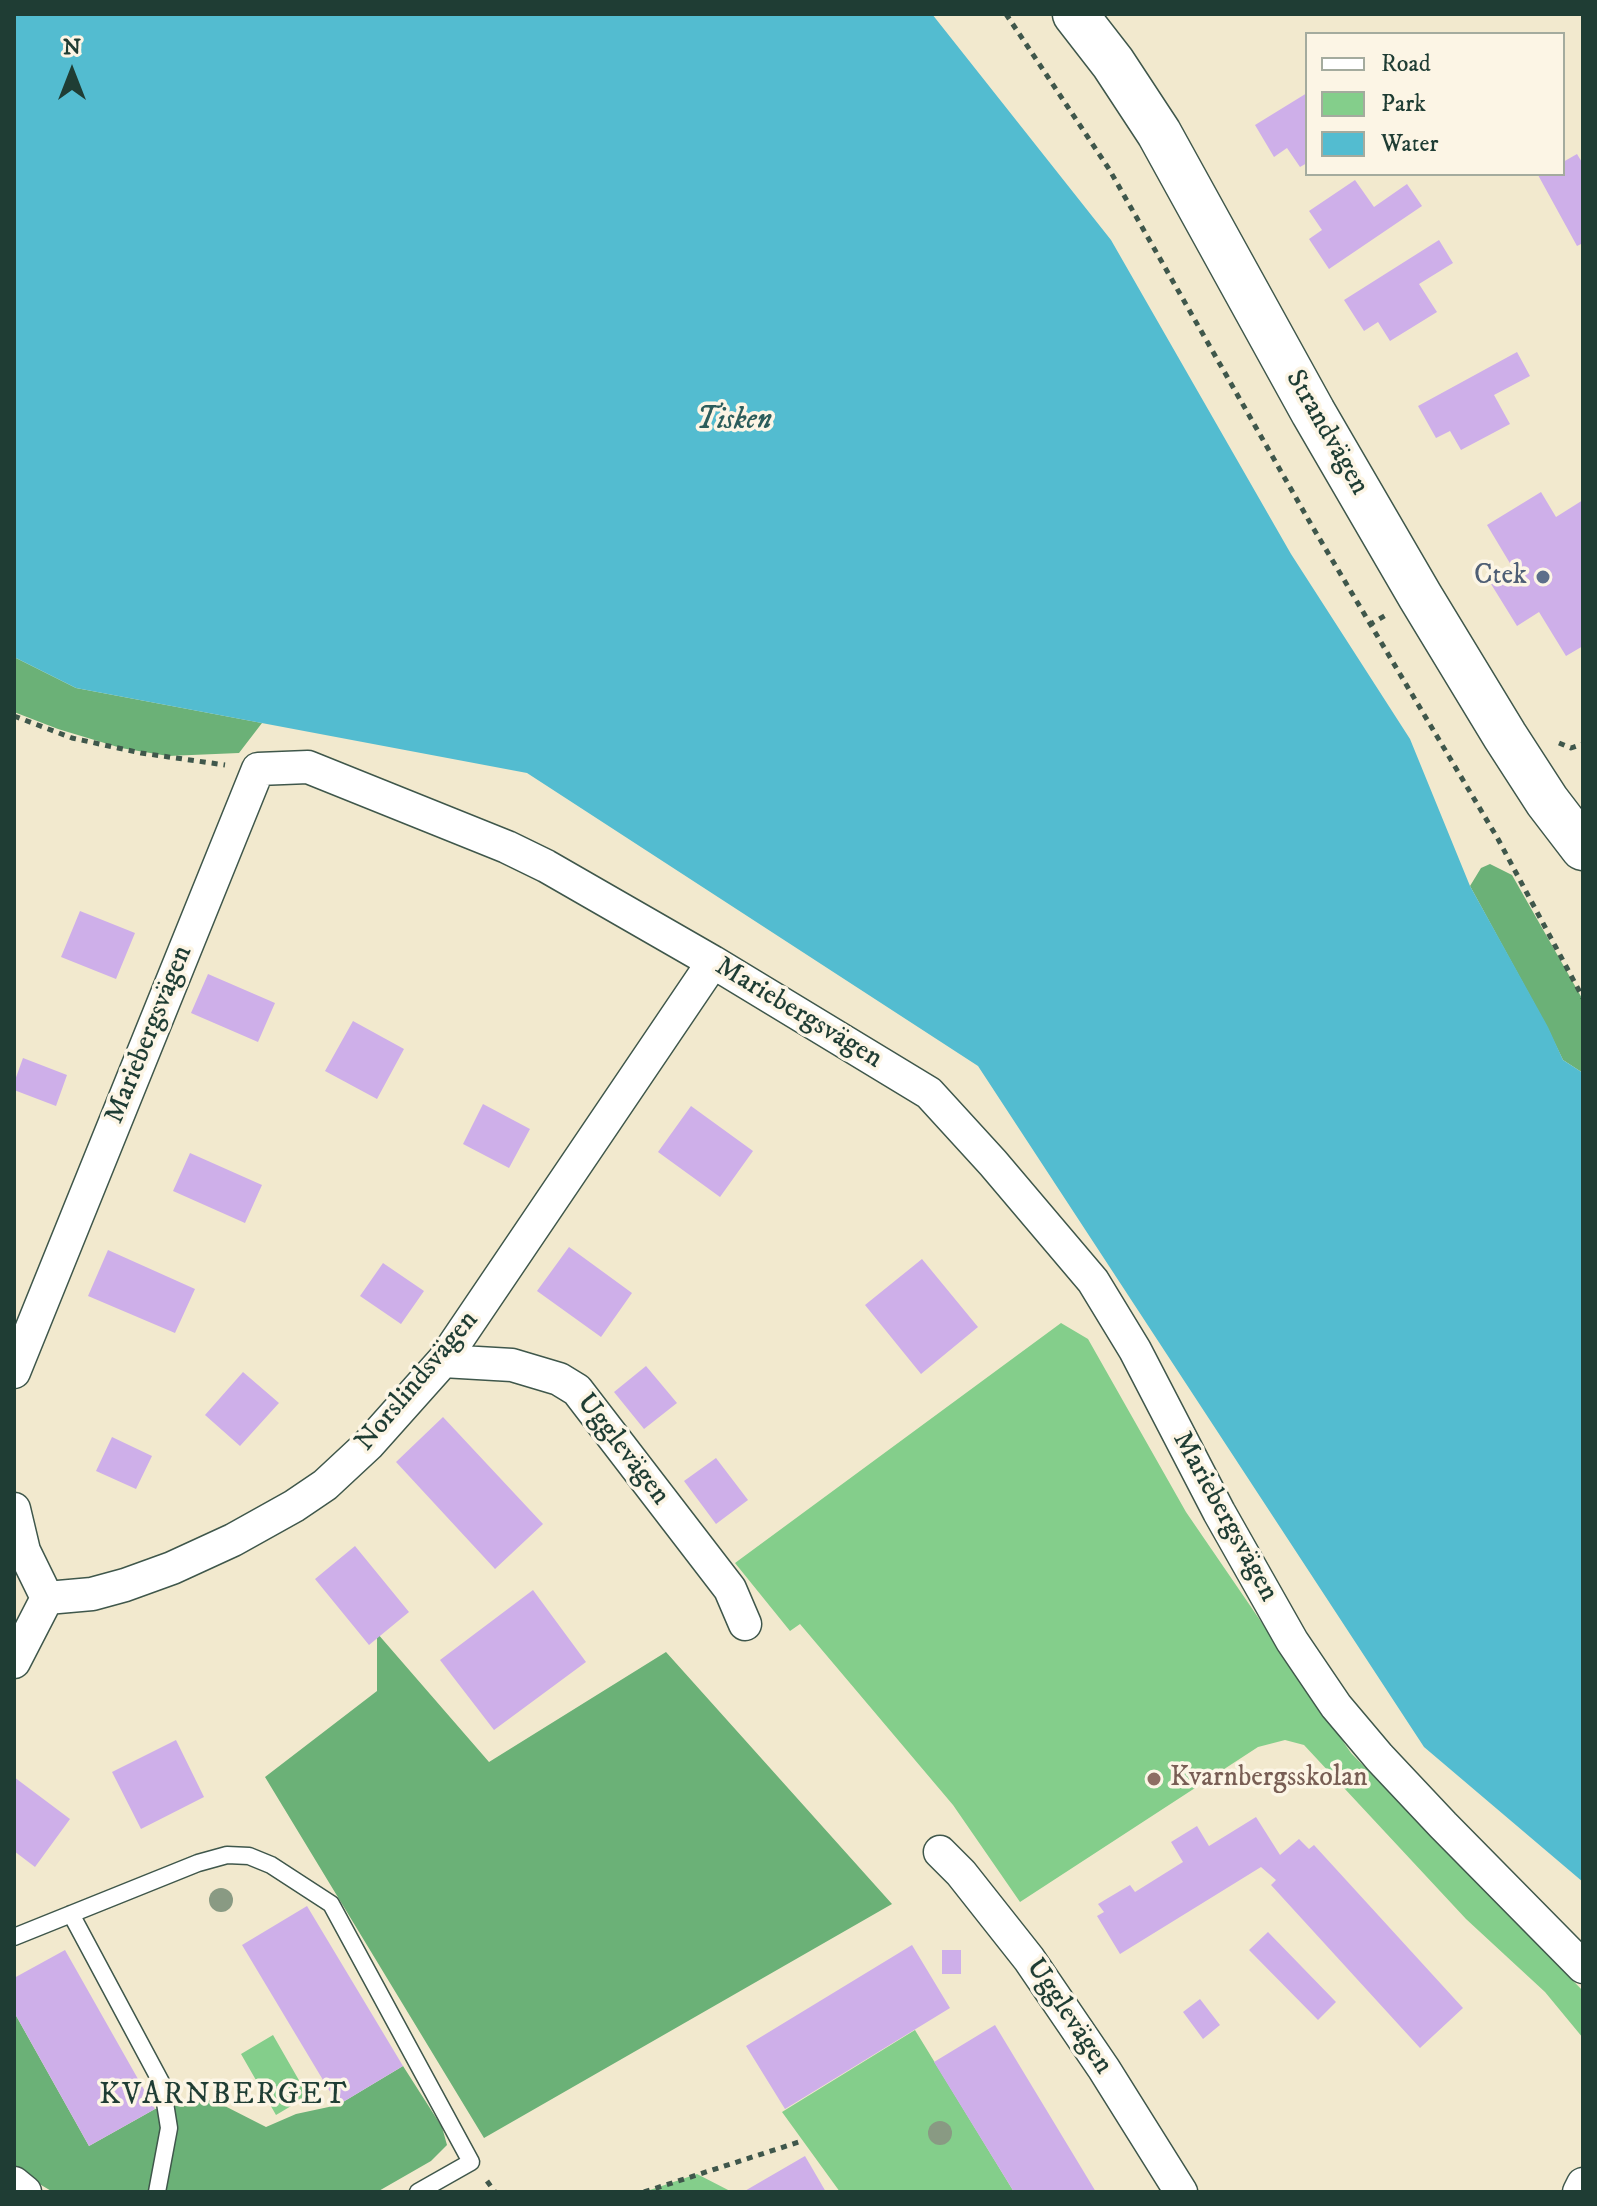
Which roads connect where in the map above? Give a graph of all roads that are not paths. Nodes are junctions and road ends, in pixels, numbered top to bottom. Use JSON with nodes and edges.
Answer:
{"nodes":[{"id":1,"x":1075,"y":14,"type":"edge"},
{"id":2,"x":1583,"y":848,"type":"edge"},
{"id":3,"x":713,"y":962,"type":"junction"},
{"id":4,"x":443,"y":1361,"type":"junction"},
{"id":5,"x":14,"y":1372,"type":"edge"},
{"id":6,"x":14,"y":1509,"type":"edge"},
{"id":7,"x":47,"y":1598,"type":"junction"},
{"id":8,"x":745,"y":1624,"type":"dead end"},
{"id":9,"x":14,"y":1662,"type":"edge"},
{"id":10,"x":940,"y":1852,"type":"dead end"},
{"id":11,"x":71,"y":1914,"type":"junction"},
{"id":12,"x":14,"y":1937,"type":"edge"},
{"id":13,"x":1583,"y":1967,"type":"edge"},
{"id":14,"x":14,"y":2183,"type":"edge"},
{"id":15,"x":1583,"y":2184,"type":"edge"},
{"id":16,"x":25,"y":2192,"type":"edge"},
{"id":17,"x":157,"y":2192,"type":"edge"},
{"id":18,"x":418,"y":2192,"type":"edge"},
{"id":19,"x":1181,"y":2192,"type":"edge"},
{"id":20,"x":1579,"y":2192,"type":"edge"}],
"edges":[{"from":1,"to":2,"type":"street","name":"Strandvägen"},
{"from":3,"to":4,"type":"street","name":"Norslindsvägen"},
{"from":3,"to":5,"type":"street","name":"Mariebergsvägen"},
{"from":3,"to":13,"type":"street","name":"Mariebergsvägen"},
{"from":4,"to":7,"type":"street","name":"Norslindsvägen"},
{"from":4,"to":8,"type":"street","name":"Ugglevägen"},
{"from":6,"to":7,"type":"street"},
{"from":7,"to":9,"type":"street"},
{"from":10,"to":19,"type":"street","name":"Ugglevägen"},
{"from":11,"to":12,"type":"lane"},
{"from":11,"to":17,"type":"lane"},
{"from":11,"to":18,"type":"lane"},
{"from":14,"to":16,"type":"street"},
{"from":15,"to":20,"type":"street"}]}
